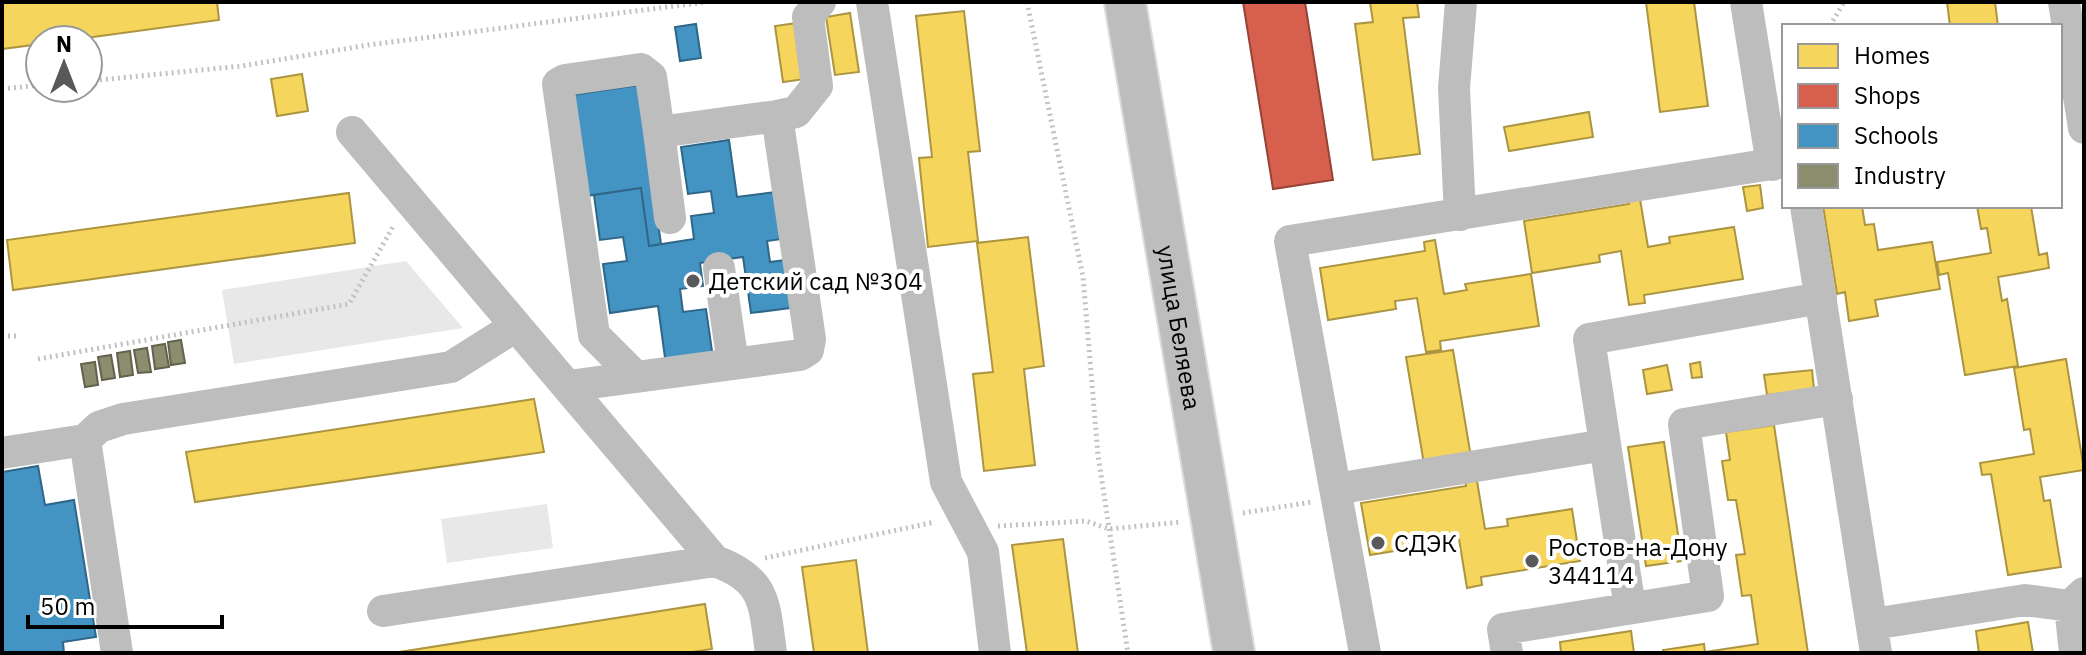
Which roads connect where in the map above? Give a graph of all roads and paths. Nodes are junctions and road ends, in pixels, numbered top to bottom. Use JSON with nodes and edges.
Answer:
{"nodes":[{"id":1,"x":706,"y":2,"type":"edge"},
{"id":2,"x":820,"y":2,"type":"edge"},
{"id":3,"x":872,"y":2,"type":"edge"},
{"id":4,"x":1027,"y":2,"type":"edge"},
{"id":5,"x":1125,"y":2,"type":"edge"},
{"id":6,"x":1461,"y":2,"type":"edge"},
{"id":7,"x":1746,"y":2,"type":"edge"},
{"id":8,"x":1844,"y":2,"type":"edge"},
{"id":9,"x":2064,"y":2,"type":"edge"},
{"id":10,"x":1831,"y":24,"type":"edge"},
{"id":11,"x":104,"y":79,"type":"edge"},
{"id":12,"x":24,"y":87,"type":"edge"},
{"id":13,"x":2,"y":89,"type":"edge"},
{"id":14,"x":2077,"y":115,"type":"edge"},
{"id":15,"x":777,"y":116,"type":"junction"},
{"id":16,"x":352,"y":132,"type":"dead end"},
{"id":17,"x":659,"y":132,"type":"junction"},
{"id":18,"x":1778,"y":164,"type":"edge"},
{"id":19,"x":409,"y":198,"type":"junction"},
{"id":20,"x":1806,"y":208,"type":"edge"},
{"id":21,"x":1460,"y":215,"type":"junction"},
{"id":22,"x":670,"y":218,"type":"dead end"},
{"id":23,"x":719,"y":268,"type":"dead end"},
{"id":24,"x":1821,"y":298,"type":"junction"},
{"id":25,"x":516,"y":326,"type":"junction"},
{"id":26,"x":2,"y":336,"type":"edge"},
{"id":27,"x":17,"y":336,"type":"dead end"},
{"id":28,"x":38,"y":359,"type":"dead end"},
{"id":29,"x":733,"y":364,"type":"junction"},
{"id":30,"x":636,"y":377,"type":"junction"},
{"id":31,"x":568,"y":386,"type":"junction"},
{"id":32,"x":1837,"y":399,"type":"junction"},
{"id":33,"x":85,"y":440,"type":"junction"},
{"id":34,"x":1605,"y":445,"type":"junction"},
{"id":35,"x":2,"y":453,"type":"edge"},
{"id":36,"x":1336,"y":493,"type":"junction"},
{"id":37,"x":1244,"y":513,"type":"dead end"},
{"id":38,"x":967,"y":522,"type":"junction"},
{"id":39,"x":1179,"y":522,"type":"dead end"},
{"id":40,"x":1109,"y":529,"type":"junction"},
{"id":41,"x":729,"y":566,"type":"junction"},
{"id":42,"x":2077,"y":599,"type":"edge"},
{"id":43,"x":1630,"y":608,"type":"junction"},
{"id":44,"x":383,"y":611,"type":"dead end"},
{"id":45,"x":1875,"y":638,"type":"edge"},
{"id":46,"x":117,"y":653,"type":"edge"},
{"id":47,"x":771,"y":653,"type":"edge"},
{"id":48,"x":995,"y":653,"type":"edge"},
{"id":49,"x":1128,"y":653,"type":"edge"},
{"id":50,"x":1234,"y":653,"type":"edge"},
{"id":51,"x":1365,"y":653,"type":"edge"},
{"id":52,"x":1507,"y":653,"type":"edge"},
{"id":53,"x":2075,"y":653,"type":"edge"}],
"edges":[{"from":1,"to":11,"type":"path"},
{"from":2,"to":15,"type":"lane"},
{"from":3,"to":38,"type":"lane"},
{"from":4,"to":40,"type":"path"},
{"from":5,"to":50,"type":"main road","name":"улица Беляева"},
{"from":6,"to":21,"type":"lane"},
{"from":7,"to":18,"type":"lane"},
{"from":8,"to":10,"type":"path"},
{"from":9,"to":14,"type":"lane"},
{"from":12,"to":13,"type":"path"},
{"from":15,"to":17,"type":"lane"},
{"from":15,"to":29,"type":"lane"},
{"from":16,"to":19,"type":"lane"},
{"from":17,"to":22,"type":"lane"},
{"from":17,"to":30,"type":"lane"},
{"from":18,"to":21,"type":"lane"},
{"from":19,"to":25,"type":"lane"},
{"from":19,"to":28,"type":"path"},
{"from":20,"to":24,"type":"lane"},
{"from":21,"to":36,"type":"lane"},
{"from":23,"to":29,"type":"lane"},
{"from":24,"to":32,"type":"lane"},
{"from":24,"to":34,"type":"lane"},
{"from":25,"to":31,"type":"lane"},
{"from":25,"to":33,"type":"lane"},
{"from":26,"to":27,"type":"path"},
{"from":29,"to":30,"type":"lane"},
{"from":30,"to":31,"type":"lane"},
{"from":31,"to":41,"type":"lane"},
{"from":32,"to":43,"type":"lane"},
{"from":32,"to":45,"type":"lane"},
{"from":33,"to":35,"type":"lane"},
{"from":33,"to":46,"type":"lane"},
{"from":34,"to":36,"type":"lane"},
{"from":34,"to":43,"type":"lane"},
{"from":36,"to":37,"type":"path"},
{"from":36,"to":51,"type":"lane"},
{"from":38,"to":40,"type":"path"},
{"from":38,"to":41,"type":"path"},
{"from":38,"to":48,"type":"lane"},
{"from":39,"to":40,"type":"path"},
{"from":40,"to":49,"type":"path"},
{"from":41,"to":44,"type":"lane"},
{"from":41,"to":47,"type":"lane"},
{"from":42,"to":45,"type":"lane"},
{"from":42,"to":53,"type":"lane"},
{"from":43,"to":52,"type":"lane"}]}
